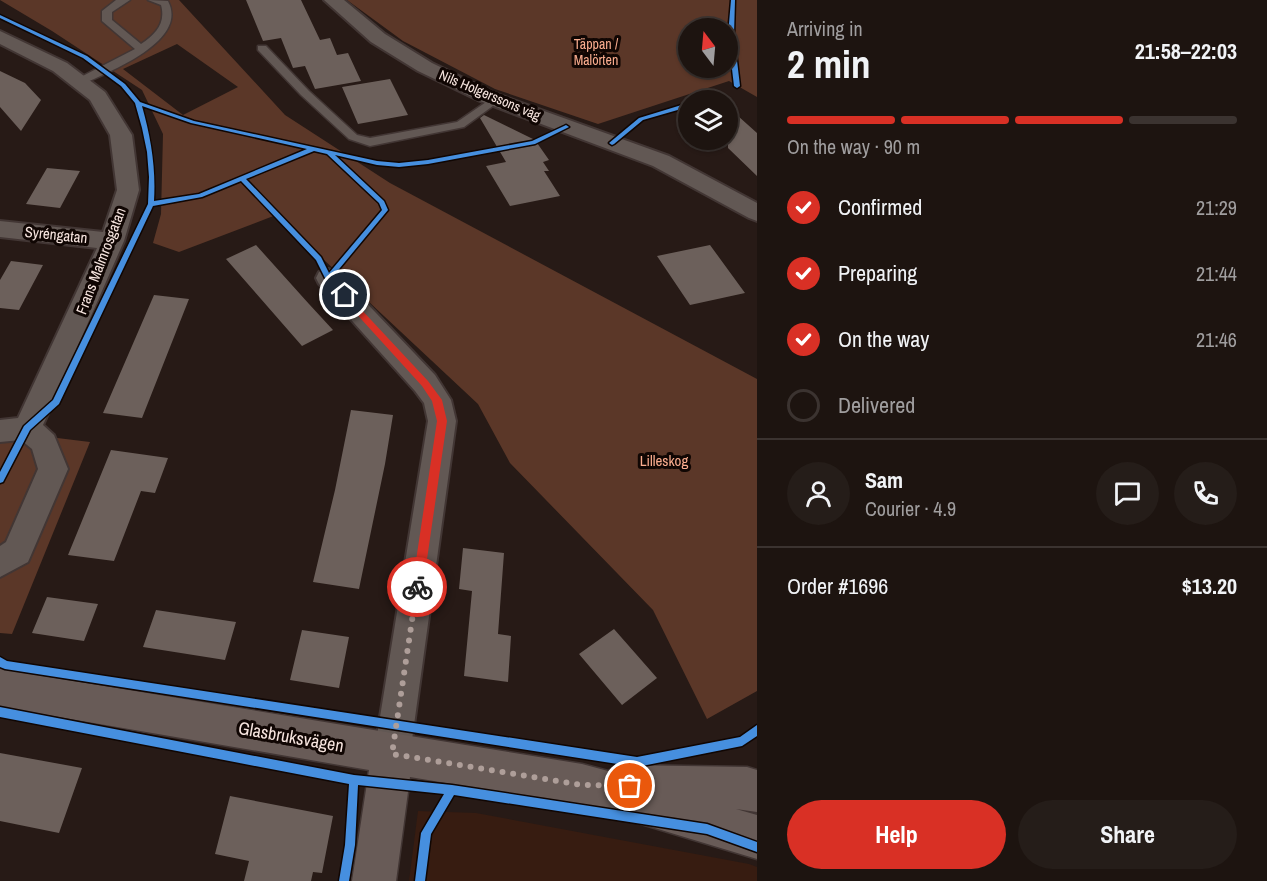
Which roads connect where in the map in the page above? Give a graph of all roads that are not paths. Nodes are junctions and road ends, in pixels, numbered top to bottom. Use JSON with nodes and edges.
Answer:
{"nodes":[{"id":1,"x":125,"y":0,"type":"edge"},
{"id":2,"x":153,"y":0,"type":"edge"},
{"id":3,"x":333,"y":0,"type":"edge"},
{"id":4,"x":0,"y":37,"type":"edge"},
{"id":5,"x":140,"y":48,"type":"junction"},
{"id":6,"x":262,"y":48,"type":"dead end"},
{"id":7,"x":79,"y":82,"type":"junction"},
{"id":8,"x":496,"y":100,"type":"junction"},
{"id":9,"x":757,"y":213,"type":"edge"},
{"id":10,"x":0,"y":229,"type":"edge"},
{"id":11,"x":112,"y":241,"type":"junction"},
{"id":12,"x":328,"y":278,"type":"dead end"},
{"id":13,"x":13,"y":430,"type":"edge"},
{"id":14,"x":0,"y":563,"type":"edge"},
{"id":15,"x":0,"y":688,"type":"edge"},
{"id":16,"x":392,"y":754,"type":"junction"},
{"id":17,"x":582,"y":785,"type":"junction"},
{"id":18,"x":757,"y":791,"type":"edge"},
{"id":19,"x":757,"y":837,"type":"edge"},
{"id":20,"x":375,"y":881,"type":"edge"}],
"edges":[{"from":1,"to":5,"type":"lane"},
{"from":2,"to":5,"type":"lane"},
{"from":3,"to":8,"type":"street","name":"Nils Holgerssons väg"},
{"from":4,"to":7,"type":"street","name":"Frans Malmrosgatan"},
{"from":5,"to":7,"type":"lane"},
{"from":6,"to":8,"type":"lane"},
{"from":7,"to":11,"type":"street","name":"Frans Malmrosgatan"},
{"from":8,"to":9,"type":"street","name":"Nils Holgerssons väg"},
{"from":10,"to":11,"type":"street","name":"Syréngatan"},
{"from":11,"to":13,"type":"street","name":"Frans Malmrosgatan"},
{"from":12,"to":16,"type":"street"},
{"from":13,"to":14,"type":"street"},
{"from":15,"to":16,"type":"main road","name":"Glasbruksvägen"},
{"from":16,"to":17,"type":"main road","name":"Glasbruksvägen"},
{"from":16,"to":20,"type":"main road"},
{"from":17,"to":18,"type":"main road","name":"Glasbruksvägen"},
{"from":17,"to":19,"type":"main road","name":"Glasbruksvägen"}]}
